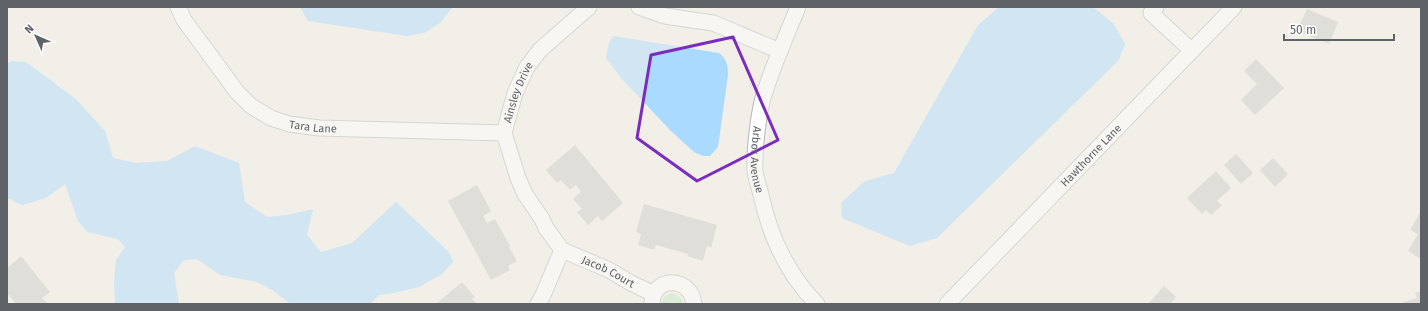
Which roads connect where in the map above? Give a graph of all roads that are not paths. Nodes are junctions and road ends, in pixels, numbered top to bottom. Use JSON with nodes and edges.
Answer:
{"nodes":[{"id":1,"x":178,"y":7,"type":"edge"},
{"id":2,"x":589,"y":7,"type":"edge"},
{"id":3,"x":639,"y":7,"type":"edge"},
{"id":4,"x":798,"y":7,"type":"edge"},
{"id":5,"x":1156,"y":7,"type":"edge"},
{"id":6,"x":1234,"y":7,"type":"edge"},
{"id":7,"x":780,"y":51,"type":"junction"},
{"id":8,"x":1192,"y":51,"type":"junction"},
{"id":9,"x":504,"y":133,"type":"junction"},
{"id":10,"x":562,"y":250,"type":"junction"},
{"id":11,"x":653,"y":299,"type":"edge"},
{"id":12,"x":538,"y":304,"type":"edge"},
{"id":13,"x":694,"y":304,"type":"edge"},
{"id":14,"x":817,"y":304,"type":"edge"},
{"id":15,"x":947,"y":304,"type":"edge"}],
"edges":[{"from":1,"to":9,"type":"street","name":"Tara Lane"},
{"from":2,"to":9,"type":"street","name":"Ainsley Drive"},
{"from":3,"to":7,"type":"street"},
{"from":4,"to":7,"type":"street","name":"Arbor Avenue"},
{"from":5,"to":8,"type":"street"},
{"from":6,"to":8,"type":"street","name":"Hawthorne Lane"},
{"from":7,"to":14,"type":"street","name":"Arbor Avenue"},
{"from":8,"to":15,"type":"street","name":"Hawthorne Lane"},
{"from":9,"to":10,"type":"street","name":"Ainsley Drive"},
{"from":10,"to":11,"type":"street","name":"Jacob Court"},
{"from":10,"to":12,"type":"street"},
{"from":11,"to":13,"type":"street"}]}
